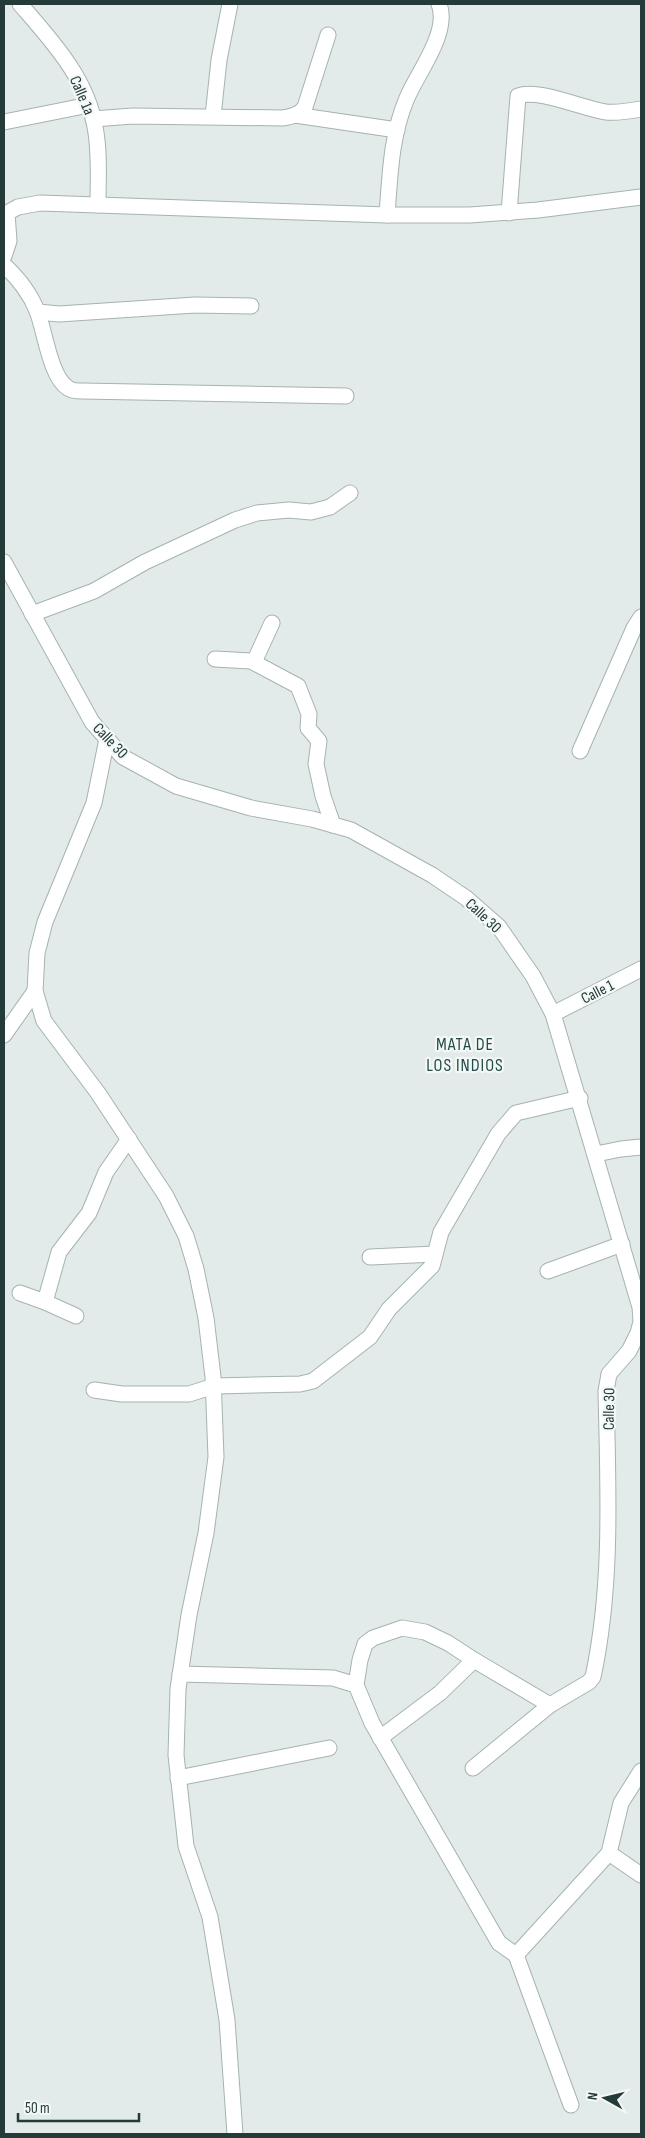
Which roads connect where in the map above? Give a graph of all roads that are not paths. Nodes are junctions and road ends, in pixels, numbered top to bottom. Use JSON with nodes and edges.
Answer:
{"nodes":[{"id":1,"x":20,"y":4,"type":"edge"},
{"id":2,"x":230,"y":4,"type":"edge"},
{"id":3,"x":439,"y":4,"type":"edge"},
{"id":4,"x":328,"y":35,"type":"dead end"},
{"id":5,"x":641,"y":110,"type":"edge"},
{"id":6,"x":91,"y":112,"type":"junction"},
{"id":7,"x":295,"y":115,"type":"junction"},
{"id":8,"x":213,"y":116,"type":"junction"},
{"id":9,"x":4,"y":122,"type":"edge"},
{"id":10,"x":397,"y":130,"type":"junction"},
{"id":11,"x":641,"y":197,"type":"edge"},
{"id":12,"x":98,"y":205,"type":"junction"},
{"id":13,"x":7,"y":206,"type":"edge"},
{"id":14,"x":509,"y":213,"type":"junction"},
{"id":15,"x":387,"y":214,"type":"junction"},
{"id":16,"x":4,"y":256,"type":"edge"},
{"id":17,"x":4,"y":265,"type":"edge"},
{"id":18,"x":251,"y":306,"type":"dead end"},
{"id":19,"x":38,"y":312,"type":"junction"},
{"id":20,"x":346,"y":396,"type":"dead end"},
{"id":21,"x":350,"y":493,"type":"dead end"},
{"id":22,"x":4,"y":562,"type":"edge"},
{"id":23,"x":32,"y":614,"type":"junction"},
{"id":24,"x":641,"y":617,"type":"edge"},
{"id":25,"x":272,"y":623,"type":"dead end"},
{"id":26,"x":214,"y":659,"type":"dead end"},
{"id":27,"x":254,"y":662,"type":"junction"},
{"id":28,"x":107,"y":739,"type":"junction"},
{"id":29,"x":580,"y":751,"type":"dead end"},
{"id":30,"x":333,"y":825,"type":"junction"},
{"id":31,"x":641,"y":969,"type":"edge"},
{"id":32,"x":35,"y":991,"type":"junction"},
{"id":33,"x":10,"y":1014,"type":"edge"},
{"id":34,"x":554,"y":1014,"type":"junction"},
{"id":35,"x":4,"y":1035,"type":"edge"},
{"id":36,"x":580,"y":1098,"type":"junction"},
{"id":37,"x":129,"y":1139,"type":"junction"},
{"id":38,"x":641,"y":1147,"type":"edge"},
{"id":39,"x":596,"y":1154,"type":"junction"},
{"id":40,"x":622,"y":1244,"type":"junction"},
{"id":41,"x":435,"y":1254,"type":"junction"},
{"id":42,"x":370,"y":1257,"type":"dead end"},
{"id":43,"x":548,"y":1271,"type":"dead end"},
{"id":44,"x":20,"y":1293,"type":"dead end"},
{"id":45,"x":45,"y":1302,"type":"junction"},
{"id":46,"x":76,"y":1316,"type":"dead end"},
{"id":47,"x":214,"y":1386,"type":"junction"},
{"id":48,"x":94,"y":1390,"type":"dead end"},
{"id":49,"x":474,"y":1660,"type":"junction"},
{"id":50,"x":180,"y":1674,"type":"junction"},
{"id":51,"x":356,"y":1685,"type":"junction"},
{"id":52,"x":550,"y":1705,"type":"junction"},
{"id":53,"x":380,"y":1738,"type":"junction"},
{"id":54,"x":329,"y":1748,"type":"dead end"},
{"id":55,"x":473,"y":1768,"type":"dead end"},
{"id":56,"x":641,"y":1771,"type":"edge"},
{"id":57,"x":178,"y":1778,"type":"junction"},
{"id":58,"x":610,"y":1853,"type":"junction"},
{"id":59,"x":641,"y":1875,"type":"edge"},
{"id":60,"x":516,"y":1955,"type":"junction"},
{"id":61,"x":571,"y":2105,"type":"dead end"},
{"id":62,"x":236,"y":2134,"type":"edge"}],
"edges":[{"from":1,"to":6,"type":"street","name":"Calle 1a"},
{"from":2,"to":8,"type":"street"},
{"from":3,"to":10,"type":"street"},
{"from":4,"to":7,"type":"street"},
{"from":5,"to":14,"type":"street"},
{"from":6,"to":8,"type":"street"},
{"from":6,"to":9,"type":"street"},
{"from":6,"to":12,"type":"street","name":"Calle 1a"},
{"from":7,"to":8,"type":"street"},
{"from":7,"to":10,"type":"street"},
{"from":10,"to":15,"type":"street"},
{"from":11,"to":14,"type":"street"},
{"from":12,"to":13,"type":"street"},
{"from":12,"to":15,"type":"street"},
{"from":13,"to":16,"type":"street"},
{"from":14,"to":15,"type":"street"},
{"from":17,"to":19,"type":"street"},
{"from":18,"to":19,"type":"street"},
{"from":19,"to":20,"type":"street"},
{"from":21,"to":23,"type":"street"},
{"from":22,"to":23,"type":"street","name":"Calle 30"},
{"from":23,"to":28,"type":"street","name":"Calle 30"},
{"from":24,"to":29,"type":"street"},
{"from":25,"to":27,"type":"street"},
{"from":26,"to":27,"type":"street"},
{"from":27,"to":30,"type":"street"},
{"from":28,"to":30,"type":"street","name":"Calle 30"},
{"from":28,"to":32,"type":"street"},
{"from":30,"to":34,"type":"street","name":"Calle 30"},
{"from":31,"to":34,"type":"street","name":"Calle 1"},
{"from":32,"to":33,"type":"street"},
{"from":32,"to":37,"type":"street"},
{"from":33,"to":35,"type":"street"},
{"from":34,"to":36,"type":"street","name":"Calle 30"},
{"from":36,"to":39,"type":"street","name":"Calle 30"},
{"from":36,"to":41,"type":"street"},
{"from":37,"to":45,"type":"street"},
{"from":37,"to":47,"type":"street"},
{"from":38,"to":39,"type":"street"},
{"from":39,"to":40,"type":"street","name":"Calle 30"},
{"from":40,"to":43,"type":"street"},
{"from":40,"to":52,"type":"street","name":"Calle 30"},
{"from":41,"to":42,"type":"street"},
{"from":41,"to":47,"type":"street"},
{"from":44,"to":45,"type":"street"},
{"from":45,"to":46,"type":"street"},
{"from":47,"to":48,"type":"street"},
{"from":47,"to":50,"type":"street"},
{"from":49,"to":51,"type":"street"},
{"from":49,"to":52,"type":"street"},
{"from":49,"to":53,"type":"street"},
{"from":50,"to":51,"type":"street"},
{"from":50,"to":57,"type":"street"},
{"from":51,"to":53,"type":"street"},
{"from":52,"to":55,"type":"street","name":"Calle 30"},
{"from":53,"to":60,"type":"street"},
{"from":54,"to":57,"type":"street"},
{"from":56,"to":58,"type":"street"},
{"from":57,"to":62,"type":"street"},
{"from":58,"to":59,"type":"street"},
{"from":58,"to":60,"type":"street"},
{"from":60,"to":61,"type":"street"}]}
